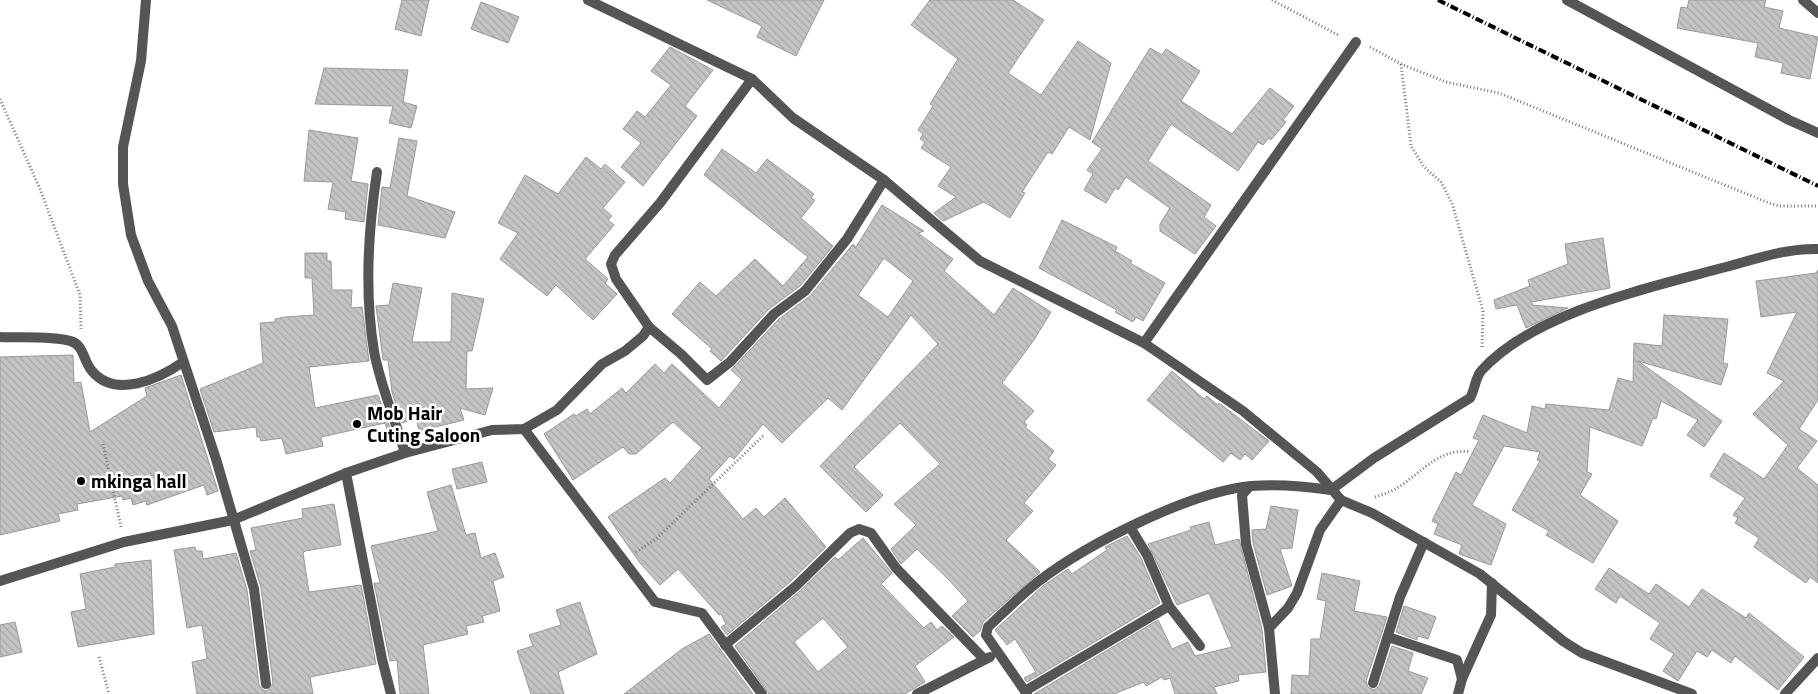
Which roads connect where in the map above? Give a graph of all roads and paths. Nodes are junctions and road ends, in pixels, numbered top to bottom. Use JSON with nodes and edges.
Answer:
{"nodes":[{"id":1,"x":146,"y":0,"type":"edge"},
{"id":2,"x":588,"y":0,"type":"edge"},
{"id":3,"x":1272,"y":0,"type":"edge"},
{"id":4,"x":1567,"y":0,"type":"edge"},
{"id":5,"x":1803,"y":0,"type":"edge"},
{"id":6,"x":604,"y":3,"type":"edge"},
{"id":7,"x":1818,"y":12,"type":"edge"},
{"id":8,"x":1356,"y":42,"type":"junction"},
{"id":9,"x":1401,"y":64,"type":"junction"},
{"id":10,"x":752,"y":79,"type":"junction"},
{"id":11,"x":0,"y":99,"type":"edge"},
{"id":12,"x":1818,"y":133,"type":"edge"},
{"id":13,"x":377,"y":172,"type":"dead end"},
{"id":14,"x":884,"y":180,"type":"junction"},
{"id":15,"x":1818,"y":206,"type":"edge"},
{"id":16,"x":1818,"y":249,"type":"edge"},
{"id":17,"x":649,"y":327,"type":"junction"},
{"id":18,"x":0,"y":337,"type":"edge"},
{"id":19,"x":1144,"y":343,"type":"junction"},
{"id":20,"x":81,"y":347,"type":"junction"},
{"id":21,"x":183,"y":362,"type":"junction"},
{"id":22,"x":1479,"y":372,"type":"junction"},
{"id":23,"x":524,"y":429,"type":"junction"},
{"id":24,"x":764,"y":435,"type":"dead end"},
{"id":25,"x":104,"y":444,"type":"dead end"},
{"id":26,"x":1471,"y":452,"type":"dead end"},
{"id":27,"x":405,"y":453,"type":"junction"},
{"id":28,"x":346,"y":473,"type":"junction"},
{"id":29,"x":1250,"y":486,"type":"junction"},
{"id":30,"x":1330,"y":490,"type":"junction"},
{"id":31,"x":1341,"y":500,"type":"junction"},
{"id":32,"x":1353,"y":504,"type":"junction"},
{"id":33,"x":234,"y":520,"type":"junction"},
{"id":34,"x":1130,"y":527,"type":"junction"},
{"id":35,"x":124,"y":542,"type":"junction"},
{"id":36,"x":1424,"y":542,"type":"junction"},
{"id":37,"x":624,"y":561,"type":"junction"},
{"id":38,"x":0,"y":581,"type":"edge"},
{"id":39,"x":1492,"y":583,"type":"junction"},
{"id":40,"x":1170,"y":606,"type":"junction"},
{"id":41,"x":1269,"y":628,"type":"junction"},
{"id":42,"x":1388,"y":637,"type":"junction"},
{"id":43,"x":725,"y":645,"type":"junction"},
{"id":44,"x":1200,"y":646,"type":"dead end"},
{"id":45,"x":997,"y":654,"type":"junction"},
{"id":46,"x":99,"y":657,"type":"dead end"},
{"id":47,"x":1818,"y":658,"type":"edge"},
{"id":48,"x":984,"y":659,"type":"junction"},
{"id":49,"x":1462,"y":679,"type":"junction"},
{"id":50,"x":1373,"y":683,"type":"dead end"},
{"id":51,"x":266,"y":684,"type":"dead end"},
{"id":52,"x":1026,"y":693,"type":"edge"},
{"id":53,"x":109,"y":694,"type":"edge"},
{"id":54,"x":391,"y":694,"type":"edge"},
{"id":55,"x":762,"y":694,"type":"edge"},
{"id":56,"x":918,"y":694,"type":"edge"},
{"id":57,"x":1275,"y":694,"type":"edge"},
{"id":58,"x":1458,"y":694,"type":"edge"},
{"id":59,"x":1692,"y":694,"type":"edge"},
{"id":60,"x":1785,"y":694,"type":"edge"}],
"edges":[{"from":1,"to":21,"type":"street"},
{"from":2,"to":6,"type":"street"},
{"from":3,"to":8,"type":"path"},
{"from":4,"to":12,"type":"street"},
{"from":5,"to":7,"type":"street"},
{"from":6,"to":10,"type":"street"},
{"from":8,"to":9,"type":"path"},
{"from":8,"to":19,"type":"street"},
{"from":9,"to":15,"type":"path"},
{"from":9,"to":22,"type":"path"},
{"from":10,"to":14,"type":"street"},
{"from":10,"to":17,"type":"street"},
{"from":11,"to":20,"type":"path"},
{"from":13,"to":27,"type":"street"},
{"from":14,"to":17,"type":"street"},
{"from":14,"to":19,"type":"street"},
{"from":16,"to":22,"type":"street"},
{"from":17,"to":23,"type":"street"},
{"from":18,"to":20,"type":"street"},
{"from":19,"to":30,"type":"street"},
{"from":20,"to":21,"type":"street"},
{"from":21,"to":33,"type":"street"},
{"from":22,"to":30,"type":"street"},
{"from":23,"to":27,"type":"street"},
{"from":23,"to":37,"type":"street"},
{"from":24,"to":37,"type":"path"},
{"from":25,"to":35,"type":"path"},
{"from":26,"to":32,"type":"path"},
{"from":27,"to":28,"type":"street"},
{"from":28,"to":33,"type":"street"},
{"from":28,"to":54,"type":"street"},
{"from":29,"to":30,"type":"street"},
{"from":29,"to":34,"type":"street"},
{"from":29,"to":41,"type":"street"},
{"from":30,"to":31,"type":"street"},
{"from":31,"to":32,"type":"street"},
{"from":31,"to":41,"type":"street"},
{"from":32,"to":36,"type":"street"},
{"from":33,"to":35,"type":"street"},
{"from":33,"to":51,"type":"street"},
{"from":34,"to":40,"type":"street"},
{"from":34,"to":45,"type":"street"},
{"from":35,"to":38,"type":"street"},
{"from":36,"to":39,"type":"street"},
{"from":36,"to":42,"type":"street"},
{"from":37,"to":43,"type":"street"},
{"from":39,"to":49,"type":"street"},
{"from":39,"to":59,"type":"street"},
{"from":40,"to":44,"type":"street"},
{"from":40,"to":52,"type":"street"},
{"from":41,"to":57,"type":"street"},
{"from":42,"to":49,"type":"street"},
{"from":42,"to":50,"type":"street"},
{"from":43,"to":48,"type":"street"},
{"from":43,"to":55,"type":"street"},
{"from":45,"to":48,"type":"street"},
{"from":45,"to":52,"type":"street"},
{"from":46,"to":53,"type":"path"},
{"from":47,"to":60,"type":"street"},
{"from":48,"to":56,"type":"street"},
{"from":49,"to":58,"type":"street"}]}
